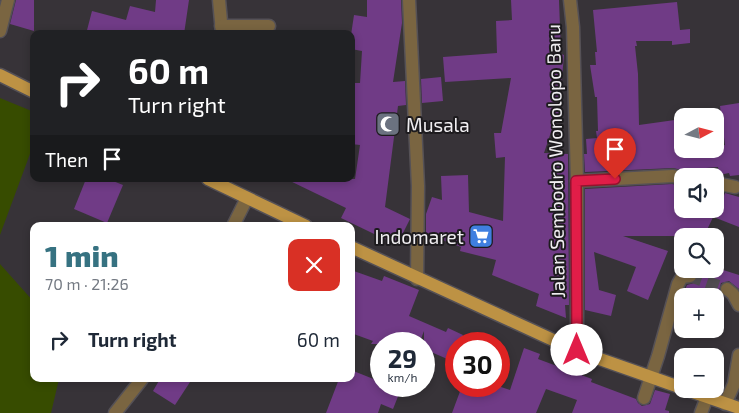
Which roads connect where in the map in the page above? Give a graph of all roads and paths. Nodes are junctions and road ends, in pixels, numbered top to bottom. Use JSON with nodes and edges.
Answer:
{"nodes":[{"id":1,"x":8,"y":0,"type":"edge"},
{"id":2,"x":219,"y":0,"type":"edge"},
{"id":3,"x":409,"y":0,"type":"edge"},
{"id":4,"x":570,"y":0,"type":"edge"},
{"id":5,"x":269,"y":26,"type":"dead end"},
{"id":6,"x":222,"y":30,"type":"edge"},
{"id":7,"x":0,"y":31,"type":"edge"},
{"id":8,"x":0,"y":75,"type":"edge"},
{"id":9,"x":30,"y":90,"type":"edge"},
{"id":10,"x":674,"y":176,"type":"edge"},
{"id":11,"x":576,"y":181,"type":"junction"},
{"id":12,"x":230,"y":184,"type":"edge"},
{"id":13,"x":724,"y":185,"type":"edge"},
{"id":14,"x":735,"y":187,"type":"dead end"},
{"id":15,"x":247,"y":198,"type":"junction"},
{"id":16,"x":235,"y":222,"type":"edge"},
{"id":17,"x":298,"y":222,"type":"edge"},
{"id":18,"x":355,"y":250,"type":"edge"},
{"id":19,"x":417,"y":278,"type":"junction"},
{"id":20,"x":681,"y":278,"type":"edge"},
{"id":21,"x":727,"y":289,"type":"tunnel mouth"},
{"id":22,"x":739,"y":305,"type":"edge"},
{"id":23,"x":577,"y":350,"type":"junction"},
{"id":24,"x":739,"y":355,"type":"edge"},
{"id":25,"x":652,"y":377,"type":"junction"},
{"id":26,"x":140,"y":382,"type":"edge"},
{"id":27,"x":674,"y":385,"type":"edge"},
{"id":28,"x":644,"y":398,"type":"dead end"},
{"id":29,"x":707,"y":398,"type":"edge"},
{"id":30,"x":710,"y":398,"type":"edge"},
{"id":31,"x":725,"y":404,"type":"junction"},
{"id":32,"x":739,"y":408,"type":"edge"},
{"id":33,"x":115,"y":413,"type":"edge"},
{"id":34,"x":701,"y":413,"type":"edge"}],
"edges":[{"from":1,"to":7,"type":"street"},
{"from":2,"to":6,"type":"street"},
{"from":3,"to":19,"type":"street"},
{"from":4,"to":11,"type":"street","name":"Jalan Sembodro Wonolopo Baru"},
{"from":5,"to":6,"type":"street"},
{"from":8,"to":9,"type":"main road"},
{"from":10,"to":11,"type":"street"},
{"from":11,"to":23,"type":"street","name":"Jalan Sembodro Wonolopo Baru"},
{"from":12,"to":15,"type":"main road"},
{"from":13,"to":14,"type":"street"},
{"from":15,"to":16,"type":"street"},
{"from":15,"to":17,"type":"main road"},
{"from":18,"to":19,"type":"main road"},
{"from":19,"to":23,"type":"main road"},
{"from":20,"to":25,"type":"street"},
{"from":21,"to":22,"type":"street"},
{"from":23,"to":25,"type":"main road"},
{"from":24,"to":31,"type":"street"},
{"from":25,"to":27,"type":"main road"},
{"from":25,"to":28,"type":"street"},
{"from":26,"to":33,"type":"street"},
{"from":29,"to":34,"type":"street"},
{"from":30,"to":31,"type":"main road"},
{"from":31,"to":32,"type":"main road"}]}
